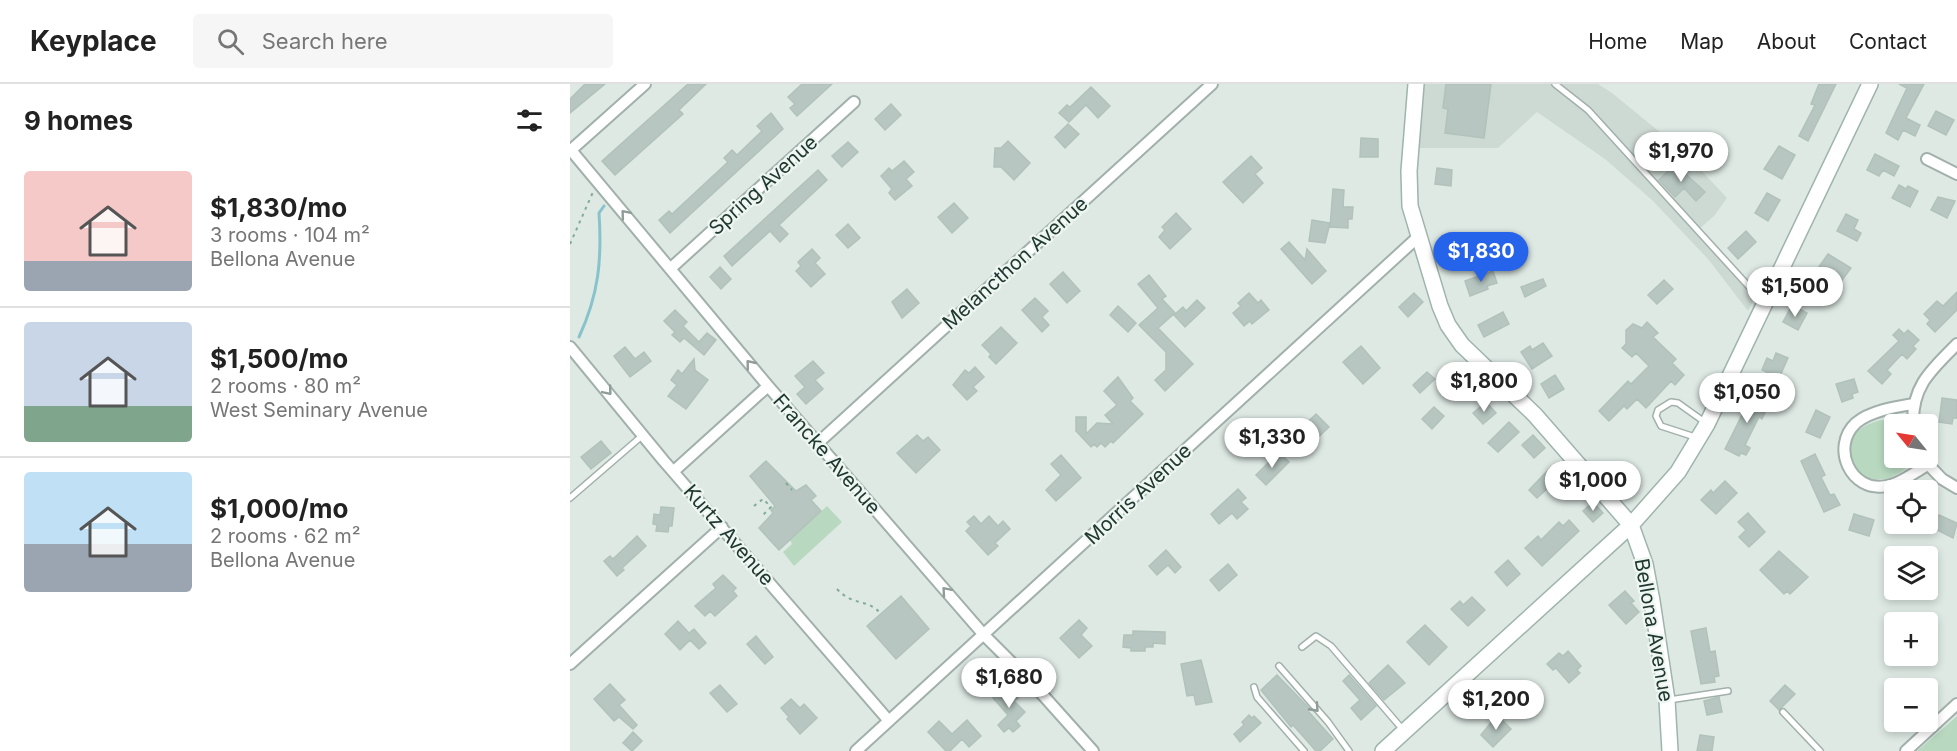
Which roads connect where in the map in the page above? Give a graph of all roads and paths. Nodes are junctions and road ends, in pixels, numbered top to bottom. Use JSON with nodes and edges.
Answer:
{"nodes":[{"id":1,"x":645,"y":84,"type":"edge"},
{"id":2,"x":1212,"y":84,"type":"edge"},
{"id":3,"x":1416,"y":84,"type":"edge"},
{"id":4,"x":1555,"y":84,"type":"edge"},
{"id":5,"x":1870,"y":84,"type":"edge"},
{"id":6,"x":854,"y":102,"type":"dead end"},
{"id":7,"x":571,"y":149,"type":"edge"},
{"id":8,"x":1928,"y":159,"type":"dead end"},
{"id":9,"x":1957,"y":174,"type":"edge"},
{"id":10,"x":600,"y":184,"type":"junction"},
{"id":11,"x":1418,"y":237,"type":"junction"},
{"id":12,"x":570,"y":244,"type":"edge"},
{"id":13,"x":671,"y":268,"type":"junction"},
{"id":14,"x":1764,"y":303,"type":"junction"},
{"id":15,"x":1957,"y":344,"type":"edge"},
{"id":16,"x":570,"y":347,"type":"edge"},
{"id":17,"x":768,"y":386,"type":"junction"},
{"id":18,"x":1913,"y":404,"type":"junction"},
{"id":19,"x":1913,"y":414,"type":"edge"},
{"id":20,"x":1707,"y":424,"type":"junction"},
{"id":21,"x":644,"y":435,"type":"junction"},
{"id":22,"x":1699,"y":439,"type":"junction"},
{"id":23,"x":819,"y":442,"type":"junction"},
{"id":24,"x":1916,"y":468,"type":"edge"},
{"id":25,"x":1933,"y":468,"type":"edge"},
{"id":26,"x":674,"y":471,"type":"junction"},
{"id":27,"x":786,"y":483,"type":"dead end"},
{"id":28,"x":1957,"y":488,"type":"edge"},
{"id":29,"x":792,"y":490,"type":"dead end"},
{"id":30,"x":570,"y":498,"type":"edge"},
{"id":31,"x":754,"y":506,"type":"dead end"},
{"id":32,"x":763,"y":515,"type":"dead end"},
{"id":33,"x":1631,"y":525,"type":"junction"},
{"id":34,"x":722,"y":527,"type":"junction"},
{"id":35,"x":837,"y":589,"type":"dead end"},
{"id":36,"x":881,"y":614,"type":"dead end"},
{"id":37,"x":984,"y":635,"type":"junction"},
{"id":38,"x":1302,"y":647,"type":"dead end"},
{"id":39,"x":570,"y":664,"type":"edge"},
{"id":40,"x":1279,"y":666,"type":"dead end"},
{"id":41,"x":1254,"y":687,"type":"dead end"},
{"id":42,"x":1728,"y":691,"type":"dead end"},
{"id":43,"x":1667,"y":700,"type":"junction"},
{"id":44,"x":1957,"y":704,"type":"edge"},
{"id":45,"x":1783,"y":712,"type":"dead end"},
{"id":46,"x":889,"y":722,"type":"junction"},
{"id":47,"x":1405,"y":732,"type":"junction"},
{"id":48,"x":856,"y":751,"type":"edge"},
{"id":49,"x":1093,"y":751,"type":"edge"},
{"id":50,"x":1304,"y":751,"type":"edge"},
{"id":51,"x":1349,"y":751,"type":"edge"},
{"id":52,"x":1383,"y":751,"type":"edge"},
{"id":53,"x":1670,"y":751,"type":"edge"},
{"id":54,"x":1820,"y":751,"type":"edge"},
{"id":55,"x":1906,"y":751,"type":"edge"}],
"edges":[{"from":1,"to":7,"type":"street"},
{"from":2,"to":23,"type":"street","name":"Melancthon Avenue"},
{"from":3,"to":11,"type":"main road","name":"Bellona Avenue"},
{"from":4,"to":14,"type":"lane"},
{"from":5,"to":14,"type":"main road"},
{"from":6,"to":13,"type":"street","name":"Spring Avenue"},
{"from":7,"to":10,"type":"street","name":"Francke Avenue"},
{"from":8,"to":9,"type":"street"},
{"from":10,"to":12,"type":"path"},
{"from":13,"to":10,"type":"street","name":"Francke Avenue","one_way":true},
{"from":11,"to":33,"type":"main road","name":"Bellona Avenue"},
{"from":11,"to":37,"type":"street","name":"Morris Avenue"},
{"from":17,"to":13,"type":"street","name":"Francke Avenue","one_way":true},
{"from":14,"to":20,"type":"main road"},
{"from":15,"to":18,"type":"street"},
{"from":16,"to":21,"type":"street","name":"Kurtz Avenue","one_way":true},
{"from":17,"to":23,"type":"street","name":"Francke Avenue"},
{"from":17,"to":26,"type":"street"},
{"from":18,"to":19,"type":"street"},
{"from":18,"to":24,"type":"street"},
{"from":20,"to":22,"type":"main road"},
{"from":20,"to":22,"type":"lane"},
{"from":21,"to":26,"type":"street","name":"Kurtz Avenue"},
{"from":21,"to":30,"type":"lane"},
{"from":22,"to":33,"type":"main road"},
{"from":37,"to":23,"type":"street","name":"Francke Avenue","one_way":true},
{"from":25,"to":28,"type":"street"},
{"from":26,"to":34,"type":"street","name":"Kurtz Avenue"},
{"from":27,"to":29,"type":"path"},
{"from":31,"to":32,"type":"path"},
{"from":33,"to":43,"type":"main road","name":"Bellona Avenue"},
{"from":33,"to":47,"type":"main road"},
{"from":34,"to":39,"type":"street"},
{"from":34,"to":46,"type":"street","name":"Kurtz Avenue"},
{"from":35,"to":36,"type":"path"},
{"from":37,"to":46,"type":"street","name":"Morris Avenue"},
{"from":37,"to":49,"type":"street","name":"Francke Avenue"},
{"from":38,"to":47,"type":"lane"},
{"from":40,"to":51,"type":"lane","one_way":true},
{"from":41,"to":50,"type":"lane"},
{"from":42,"to":43,"type":"lane"},
{"from":43,"to":53,"type":"main road","name":"Bellona Avenue"},
{"from":44,"to":55,"type":"street"},
{"from":45,"to":54,"type":"lane"},
{"from":46,"to":48,"type":"street","name":"Morris Avenue"},
{"from":47,"to":52,"type":"main road"}]}
